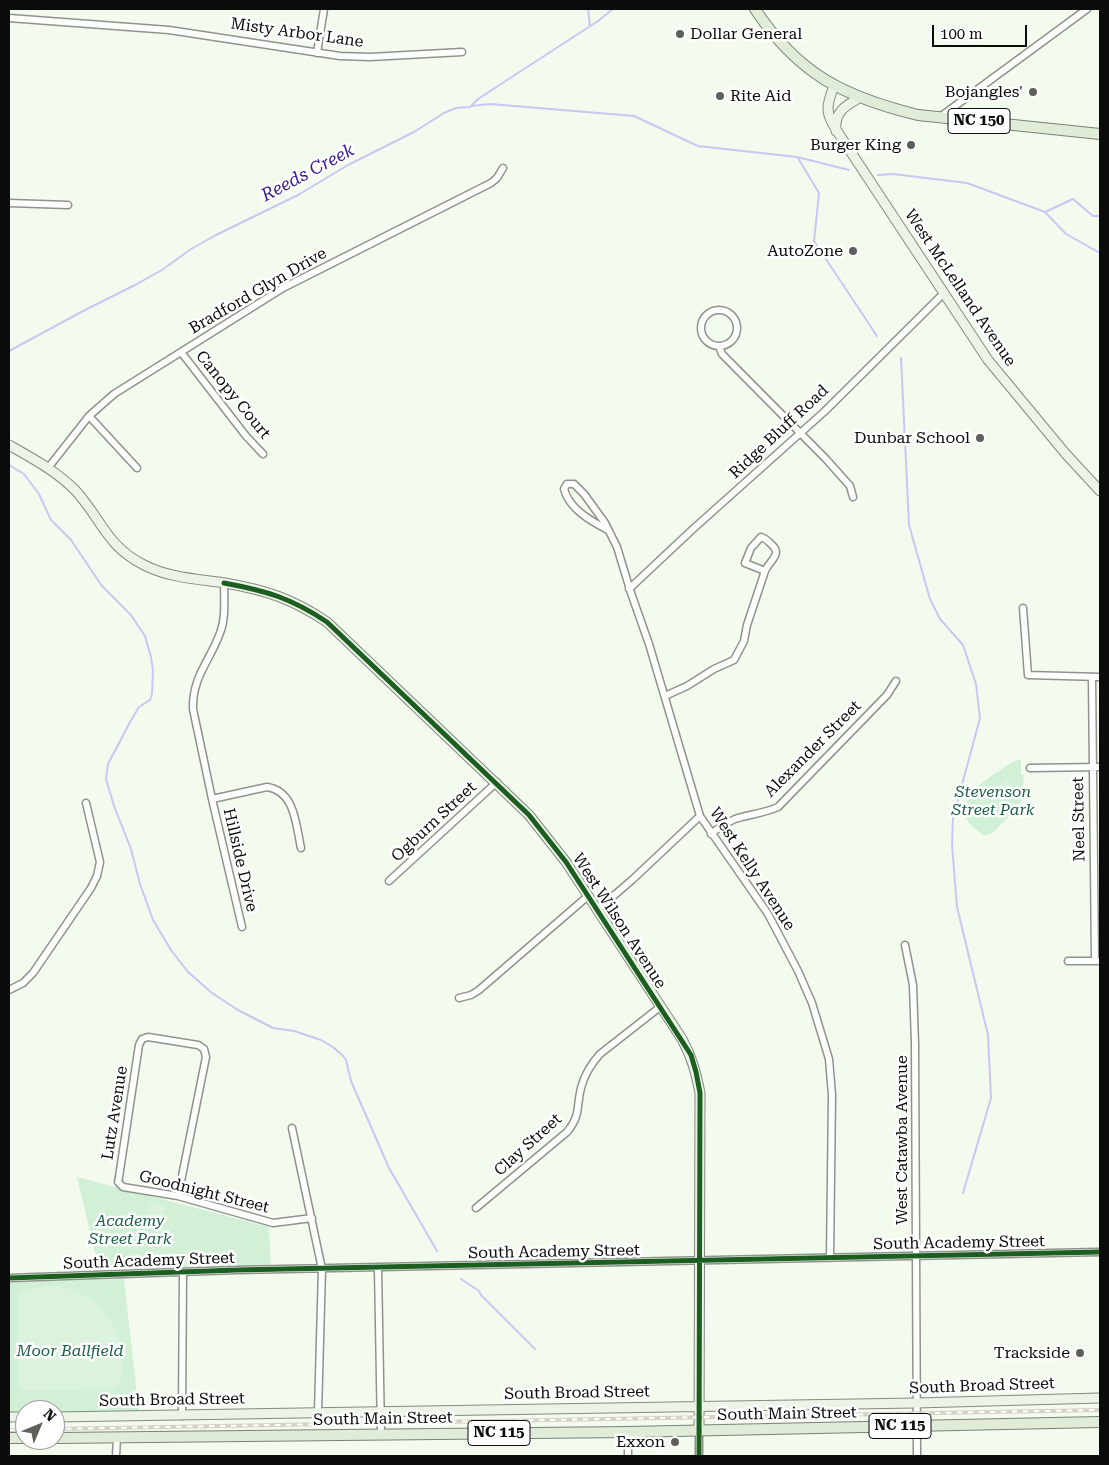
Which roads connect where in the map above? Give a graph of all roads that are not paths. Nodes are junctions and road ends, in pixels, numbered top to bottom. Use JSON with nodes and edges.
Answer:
{"nodes":[{"id":1,"x":324,"y":9,"type":"edge"},
{"id":2,"x":755,"y":9,"type":"edge"},
{"id":3,"x":1087,"y":9,"type":"edge"},
{"id":4,"x":9,"y":18,"type":"edge"},
{"id":5,"x":462,"y":52,"type":"dead end"},
{"id":6,"x":317,"y":53,"type":"junction"},
{"id":7,"x":834,"y":86,"type":"junction"},
{"id":8,"x":860,"y":98,"type":"junction"},
{"id":9,"x":940,"y":117,"type":"junction"},
{"id":10,"x":836,"y":131,"type":"junction"},
{"id":11,"x":1100,"y":134,"type":"edge"},
{"id":12,"x":504,"y":168,"type":"dead end"},
{"id":13,"x":9,"y":203,"type":"edge"},
{"id":14,"x":68,"y":205,"type":"dead end"},
{"id":15,"x":944,"y":293,"type":"junction"},
{"id":16,"x":719,"y":346,"type":"junction"},
{"id":17,"x":181,"y":352,"type":"junction"},
{"id":18,"x":89,"y":416,"type":"junction"},
{"id":19,"x":800,"y":434,"type":"junction"},
{"id":20,"x":9,"y":445,"type":"edge"},
{"id":21,"x":263,"y":454,"type":"dead end"},
{"id":22,"x":48,"y":468,"type":"junction"},
{"id":23,"x":137,"y":468,"type":"dead end"},
{"id":24,"x":1100,"y":491,"type":"edge"},
{"id":25,"x":853,"y":497,"type":"dead end"},
{"id":26,"x":608,"y":530,"type":"junction"},
{"id":27,"x":765,"y":570,"type":"junction"},
{"id":28,"x":224,"y":583,"type":"junction"},
{"id":29,"x":629,"y":589,"type":"junction"},
{"id":30,"x":1024,"y":608,"type":"dead end"},
{"id":31,"x":1092,"y":677,"type":"junction"},
{"id":32,"x":1100,"y":677,"type":"edge"},
{"id":33,"x":896,"y":681,"type":"dead end"},
{"id":34,"x":665,"y":696,"type":"junction"},
{"id":35,"x":1092,"y":767,"type":"junction"},
{"id":36,"x":1100,"y":767,"type":"edge"},
{"id":37,"x":1030,"y":768,"type":"dead end"},
{"id":38,"x":497,"y":782,"type":"junction"},
{"id":39,"x":212,"y":800,"type":"junction"},
{"id":40,"x":86,"y":803,"type":"dead end"},
{"id":41,"x":700,"y":816,"type":"junction"},
{"id":42,"x":710,"y":834,"type":"junction"},
{"id":43,"x":302,"y":848,"type":"dead end"},
{"id":44,"x":390,"y":881,"type":"dead end"},
{"id":45,"x":588,"y":896,"type":"junction"},
{"id":46,"x":597,"y":910,"type":"junction"},
{"id":47,"x":242,"y":927,"type":"dead end"},
{"id":48,"x":905,"y":945,"type":"dead end"},
{"id":49,"x":1068,"y":961,"type":"dead end"},
{"id":50,"x":1097,"y":961,"type":"edge"},
{"id":51,"x":9,"y":990,"type":"edge"},
{"id":52,"x":459,"y":998,"type":"dead end"},
{"id":53,"x":660,"y":1008,"type":"junction"},
{"id":54,"x":292,"y":1128,"type":"dead end"},
{"id":55,"x":120,"y":1184,"type":"joint"},
{"id":56,"x":178,"y":1196,"type":"junction"},
{"id":57,"x":476,"y":1208,"type":"dead end"},
{"id":58,"x":312,"y":1218,"type":"junction"},
{"id":59,"x":1100,"y":1252,"type":"edge"},
{"id":60,"x":916,"y":1256,"type":"junction"},
{"id":61,"x":830,"y":1258,"type":"junction"},
{"id":62,"x":699,"y":1261,"type":"junction"},
{"id":63,"x":378,"y":1268,"type":"junction"},
{"id":64,"x":322,"y":1269,"type":"junction"},
{"id":65,"x":183,"y":1272,"type":"junction"},
{"id":66,"x":9,"y":1278,"type":"edge"},
{"id":67,"x":1100,"y":1398,"type":"edge"},
{"id":68,"x":916,"y":1403,"type":"junction"},
{"id":69,"x":699,"y":1406,"type":"junction"},
{"id":70,"x":318,"y":1412,"type":"junction"},
{"id":71,"x":380,"y":1412,"type":"junction"},
{"id":72,"x":182,"y":1416,"type":"junction"},
{"id":73,"x":65,"y":1417,"type":"edge"},
{"id":74,"x":1100,"y":1422,"type":"edge"},
{"id":75,"x":916,"y":1426,"type":"junction"},
{"id":76,"x":699,"y":1431,"type":"junction"},
{"id":77,"x":628,"y":1432,"type":"junction"},
{"id":78,"x":381,"y":1434,"type":"junction"},
{"id":79,"x":117,"y":1437,"type":"junction"},
{"id":80,"x":65,"y":1438,"type":"edge"},
{"id":81,"x":116,"y":1456,"type":"edge"},
{"id":82,"x":628,"y":1456,"type":"edge"},
{"id":83,"x":699,"y":1456,"type":"edge"},
{"id":84,"x":917,"y":1456,"type":"edge"}],
"edges":[{"from":1,"to":6,"type":"street"},
{"from":2,"to":7,"type":"main road","number":"NC 150"},
{"from":3,"to":9,"type":"street"},
{"from":4,"to":6,"type":"street","name":"Misty Arbor Lane"},
{"from":5,"to":6,"type":"street","name":"Misty Arbor Lane"},
{"from":7,"to":8,"type":"main road","number":"NC 150"},
{"from":7,"to":10,"type":"street","name":"West McLelland Avenue"},
{"from":8,"to":9,"type":"main road","number":"NC 150"},
{"from":8,"to":10,"type":"street"},
{"from":9,"to":11,"type":"main road","number":"NC 150"},
{"from":10,"to":15,"type":"street","name":"West McLelland Avenue"},
{"from":12,"to":17,"type":"street","name":"Bradford Glyn Drive"},
{"from":13,"to":14,"type":"street"},
{"from":15,"to":19,"type":"street","name":"Ridge Bluff Road"},
{"from":15,"to":24,"type":"street","name":"West McLelland Avenue"},
{"from":16,"to":16,"type":"street"},
{"from":16,"to":19,"type":"street"},
{"from":17,"to":18,"type":"street","name":"Bradford Glyn Drive"},
{"from":17,"to":21,"type":"street","name":"Canopy Court"},
{"from":18,"to":22,"type":"street","name":"Bradford Glyn Drive"},
{"from":18,"to":23,"type":"street"},
{"from":19,"to":25,"type":"street"},
{"from":19,"to":29,"type":"street","name":"Ridge Bluff Road"},
{"from":20,"to":22,"type":"street","name":"West Wilson Avenue"},
{"from":22,"to":28,"type":"street","name":"West Wilson Avenue"},
{"from":26,"to":26,"type":"street","name":"West Kelly Avenue"},
{"from":26,"to":29,"type":"street","name":"West Kelly Avenue"},
{"from":27,"to":27,"type":"street"},
{"from":27,"to":34,"type":"street"},
{"from":28,"to":38,"type":"street","name":"West Wilson Avenue"},
{"from":28,"to":39,"type":"street","name":"Hillside Drive"},
{"from":29,"to":34,"type":"street","name":"West Kelly Avenue"},
{"from":30,"to":31,"type":"street"},
{"from":31,"to":32,"type":"street"},
{"from":31,"to":35,"type":"street","name":"Neel Street"},
{"from":33,"to":42,"type":"street","name":"Alexander Street"},
{"from":34,"to":41,"type":"street","name":"West Kelly Avenue"},
{"from":35,"to":36,"type":"street"},
{"from":35,"to":37,"type":"street"},
{"from":35,"to":50,"type":"street","name":"Neel Street"},
{"from":38,"to":44,"type":"street","name":"Ogburn Street"},
{"from":38,"to":45,"type":"street","name":"West Wilson Avenue"},
{"from":39,"to":43,"type":"street","name":"Hillside Drive"},
{"from":39,"to":47,"type":"street","name":"Hillside Drive"},
{"from":40,"to":51,"type":"street"},
{"from":41,"to":42,"type":"street","name":"West Kelly Avenue"},
{"from":41,"to":46,"type":"street"},
{"from":42,"to":61,"type":"street","name":"West Kelly Avenue"},
{"from":45,"to":46,"type":"street","name":"West Wilson Avenue"},
{"from":45,"to":52,"type":"street"},
{"from":46,"to":53,"type":"street","name":"West Wilson Avenue"},
{"from":48,"to":60,"type":"street","name":"West Catawba Avenue"},
{"from":49,"to":50,"type":"street"},
{"from":53,"to":57,"type":"street","name":"Clay Street"},
{"from":53,"to":62,"type":"street","name":"West Wilson Avenue"},
{"from":54,"to":58,"type":"street"},
{"from":55,"to":56,"type":"street","name":"Goodnight Street"},
{"from":55,"to":56,"type":"street","name":"Lutz Avenue"},
{"from":56,"to":58,"type":"street","name":"Goodnight Street"},
{"from":58,"to":64,"type":"street"},
{"from":59,"to":60,"type":"street","name":"South Academy Street"},
{"from":60,"to":61,"type":"street","name":"South Academy Street"},
{"from":60,"to":68,"type":"street","name":"West Catawba Avenue"},
{"from":61,"to":62,"type":"street","name":"South Academy Street"},
{"from":62,"to":63,"type":"street","name":"South Academy Street"},
{"from":62,"to":69,"type":"street","name":"West Wilson Avenue"},
{"from":63,"to":64,"type":"street","name":"South Academy Street"},
{"from":63,"to":71,"type":"street"},
{"from":64,"to":65,"type":"street","name":"South Academy Street"},
{"from":64,"to":70,"type":"street"},
{"from":65,"to":66,"type":"street","name":"South Academy Street"},
{"from":65,"to":72,"type":"street"},
{"from":67,"to":68,"type":"street","name":"South Broad Street"},
{"from":68,"to":69,"type":"street","name":"South Broad Street"},
{"from":68,"to":75,"type":"street","name":"West Catawba Avenue"},
{"from":69,"to":71,"type":"street","name":"South Broad Street"},
{"from":69,"to":76,"type":"street","name":"West Wilson Avenue"},
{"from":70,"to":71,"type":"street","name":"South Broad Street"},
{"from":70,"to":72,"type":"street","name":"South Broad Street"},
{"from":71,"to":78,"type":"street"},
{"from":72,"to":73,"type":"street","name":"South Broad Street"},
{"from":74,"to":75,"type":"main road","name":"South Main Street","number":"NC 115"},
{"from":75,"to":76,"type":"main road","name":"South Main Street","number":"NC 115"},
{"from":75,"to":84,"type":"street","name":"West Catawba Avenue"},
{"from":76,"to":77,"type":"main road","name":"South Main Street","number":"NC 115"},
{"from":76,"to":83,"type":"street"},
{"from":77,"to":78,"type":"main road","name":"South Main Street","number":"NC 115"},
{"from":77,"to":82,"type":"street"},
{"from":78,"to":79,"type":"main road","name":"South Main Street","number":"NC 115"},
{"from":79,"to":80,"type":"main road","name":"South Main Street","number":"NC 115"},
{"from":79,"to":81,"type":"street"}]}
